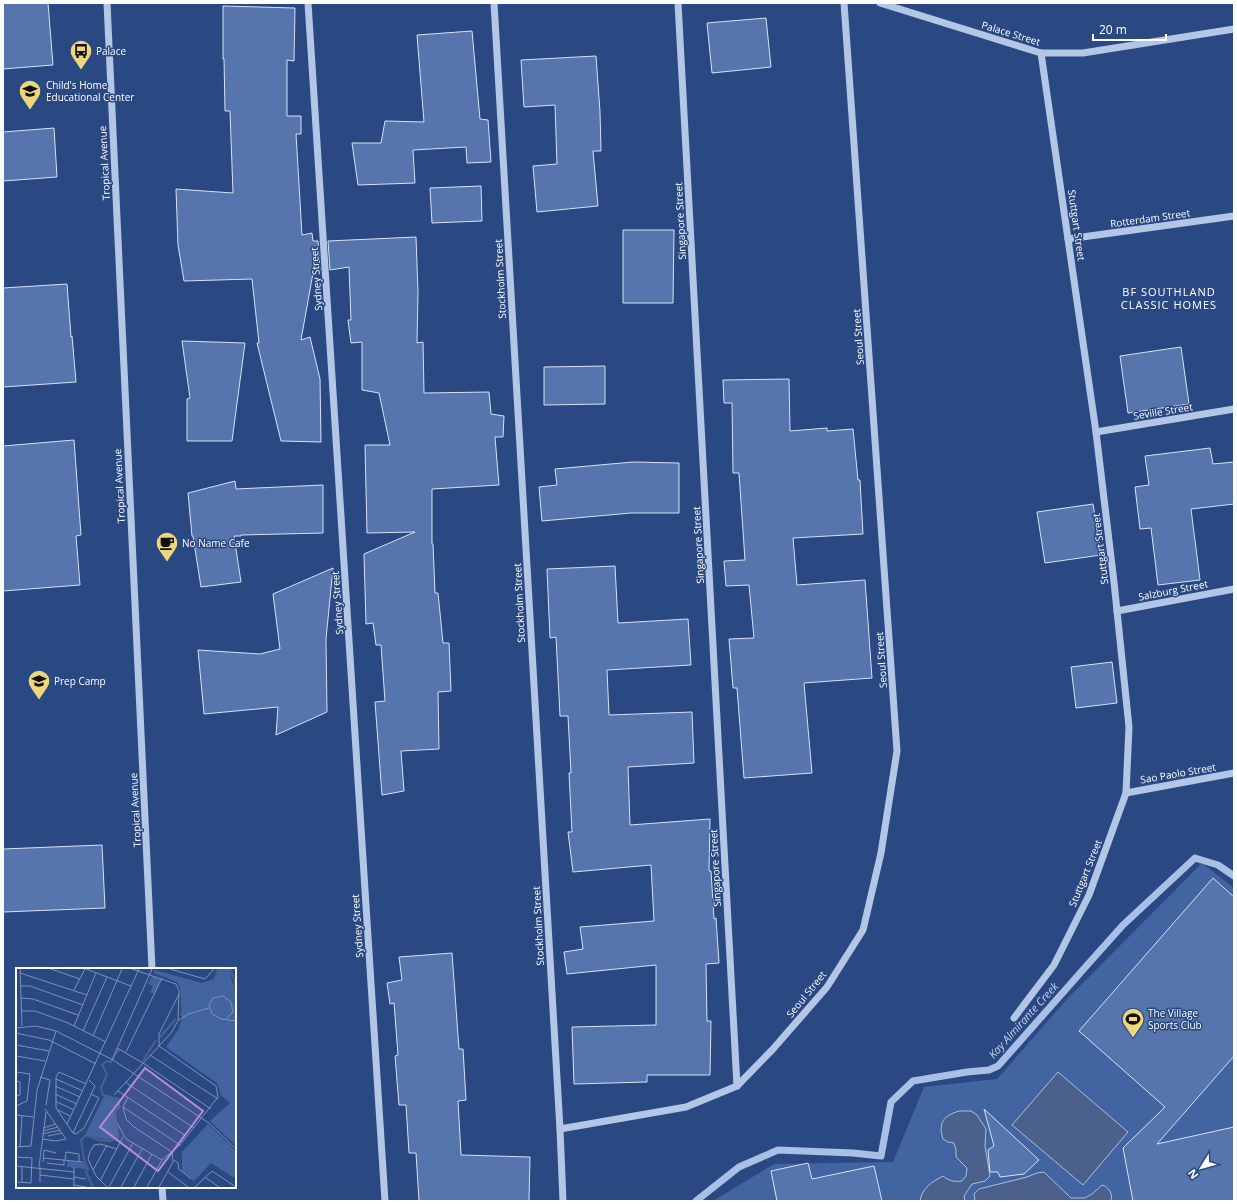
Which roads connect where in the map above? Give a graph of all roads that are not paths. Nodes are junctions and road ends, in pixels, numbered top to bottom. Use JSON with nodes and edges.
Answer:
{"nodes":[{"id":1,"x":106,"y":3,"type":"edge"},
{"id":2,"x":308,"y":3,"type":"edge"},
{"id":3,"x":494,"y":3,"type":"edge"},
{"id":4,"x":678,"y":3,"type":"edge"},
{"id":5,"x":844,"y":3,"type":"edge"},
{"id":6,"x":880,"y":3,"type":"edge"},
{"id":7,"x":1234,"y":29,"type":"edge"},
{"id":8,"x":1041,"y":53,"type":"junction"},
{"id":9,"x":1234,"y":216,"type":"edge"},
{"id":10,"x":1068,"y":239,"type":"junction"},
{"id":11,"x":1234,"y":409,"type":"edge"},
{"id":12,"x":1096,"y":432,"type":"junction"},
{"id":13,"x":1234,"y":589,"type":"edge"},
{"id":14,"x":1117,"y":612,"type":"junction"},
{"id":15,"x":1234,"y":773,"type":"edge"},
{"id":16,"x":1126,"y":793,"type":"junction"},
{"id":17,"x":152,"y":968,"type":"edge"},
{"id":18,"x":1014,"y":1018,"type":"dead end"},
{"id":19,"x":737,"y":1086,"type":"junction"},
{"id":20,"x":560,"y":1129,"type":"junction"},
{"id":21,"x":162,"y":1188,"type":"edge"},
{"id":22,"x":163,"y":1201,"type":"edge"},
{"id":23,"x":385,"y":1201,"type":"edge"},
{"id":24,"x":563,"y":1201,"type":"edge"}],
"edges":[{"from":1,"to":17,"type":"street","name":"Tropical Avenue"},
{"from":2,"to":23,"type":"street","name":"Sydney Street"},
{"from":3,"to":20,"type":"street","name":"Stockholm Street"},
{"from":4,"to":19,"type":"street","name":"Singapore Street"},
{"from":5,"to":19,"type":"street","name":"Seoul Street"},
{"from":6,"to":8,"type":"street","name":"Palace Street"},
{"from":7,"to":8,"type":"street","name":"Palace Street"},
{"from":8,"to":10,"type":"street","name":"Stuttgart Street"},
{"from":9,"to":10,"type":"street","name":"Rotterdam Street"},
{"from":10,"to":12,"type":"street","name":"Stuttgart Street"},
{"from":11,"to":12,"type":"street","name":"Seville Street"},
{"from":12,"to":14,"type":"street","name":"Stuttgart Street"},
{"from":13,"to":14,"type":"street","name":"Salzburg Street"},
{"from":14,"to":16,"type":"street","name":"Stuttgart Street"},
{"from":15,"to":16,"type":"street","name":"Sao Paolo Street"},
{"from":16,"to":18,"type":"street","name":"Stuttgart Street"},
{"from":19,"to":20,"type":"street","name":"Seoul Street"},
{"from":20,"to":24,"type":"street","name":"Stockholm Street"},
{"from":21,"to":22,"type":"street"}]}
